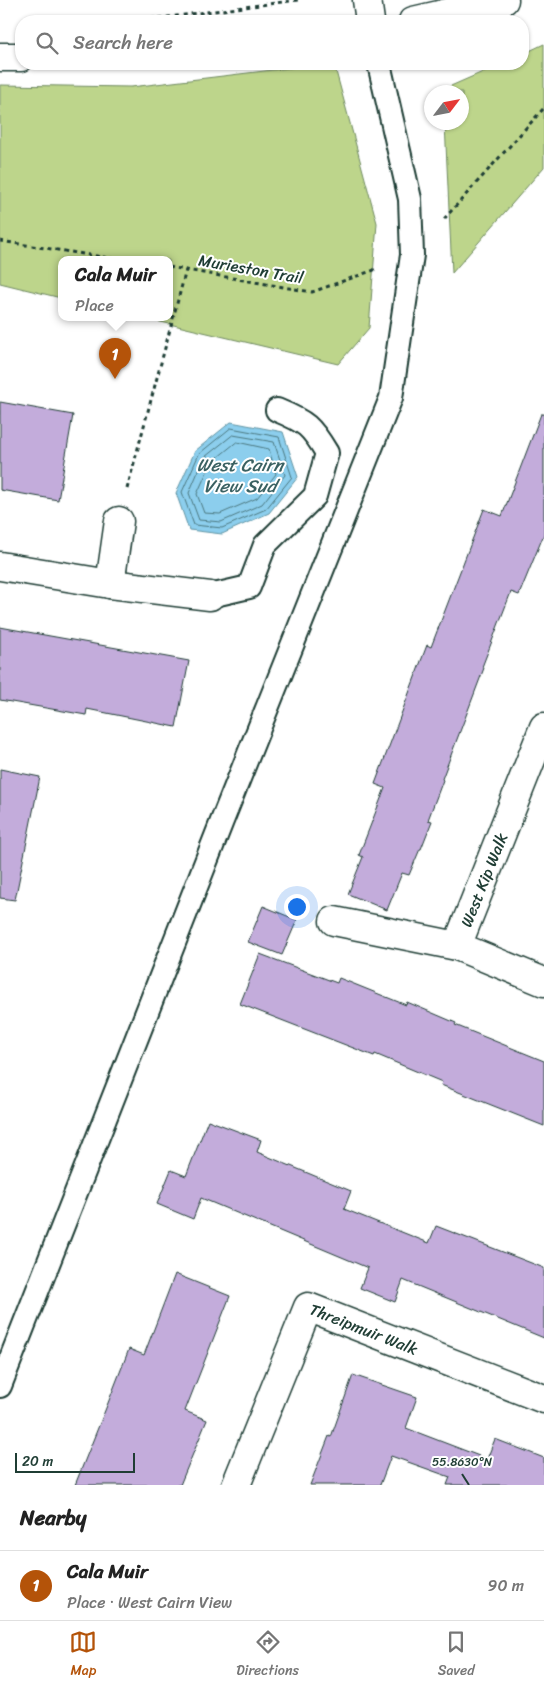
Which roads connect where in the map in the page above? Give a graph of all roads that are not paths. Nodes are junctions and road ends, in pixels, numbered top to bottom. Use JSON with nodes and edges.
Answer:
{"nodes":[{"id":1,"x":367,"y":0,"type":"edge"},
{"id":2,"x":504,"y":0,"type":"edge"},
{"id":3,"x":369,"y":15,"type":"edge"},
{"id":4,"x":439,"y":15,"type":"edge"},
{"id":5,"x":0,"y":57,"type":"edge"},
{"id":6,"x":15,"y":57,"type":"edge"},
{"id":7,"x":380,"y":70,"type":"edge"},
{"id":8,"x":277,"y":410,"type":"dead end"},
{"id":9,"x":118,"y":521,"type":"road end"},
{"id":10,"x":0,"y":566,"type":"edge"},
{"id":11,"x":110,"y":584,"type":"junction"},
{"id":12,"x":210,"y":596,"type":"joint"},
{"id":13,"x":544,"y":727,"type":"edge"},
{"id":14,"x":334,"y":921,"type":"dead end"},
{"id":15,"x":458,"y":946,"type":"junction"},
{"id":16,"x":544,"y":982,"type":"edge"},
{"id":17,"x":0,"y":1386,"type":"edge"},
{"id":18,"x":544,"y":1399,"type":"edge"},
{"id":19,"x":236,"y":1485,"type":"edge"}],
"edges":[{"from":1,"to":3,"type":"street"},
{"from":2,"to":4,"type":"street"},
{"from":5,"to":6,"type":"street"},
{"from":7,"to":17,"type":"lane"},
{"from":8,"to":12,"type":"lane"},
{"from":9,"to":11,"type":"street"},
{"from":10,"to":11,"type":"street"},
{"from":11,"to":12,"type":"street"},
{"from":13,"to":15,"type":"street","name":"West Kip Walk"},
{"from":14,"to":15,"type":"street"},
{"from":15,"to":16,"type":"street","name":"West Kip Walk"},
{"from":18,"to":19,"type":"street","name":"Threipmuir Walk"}]}
